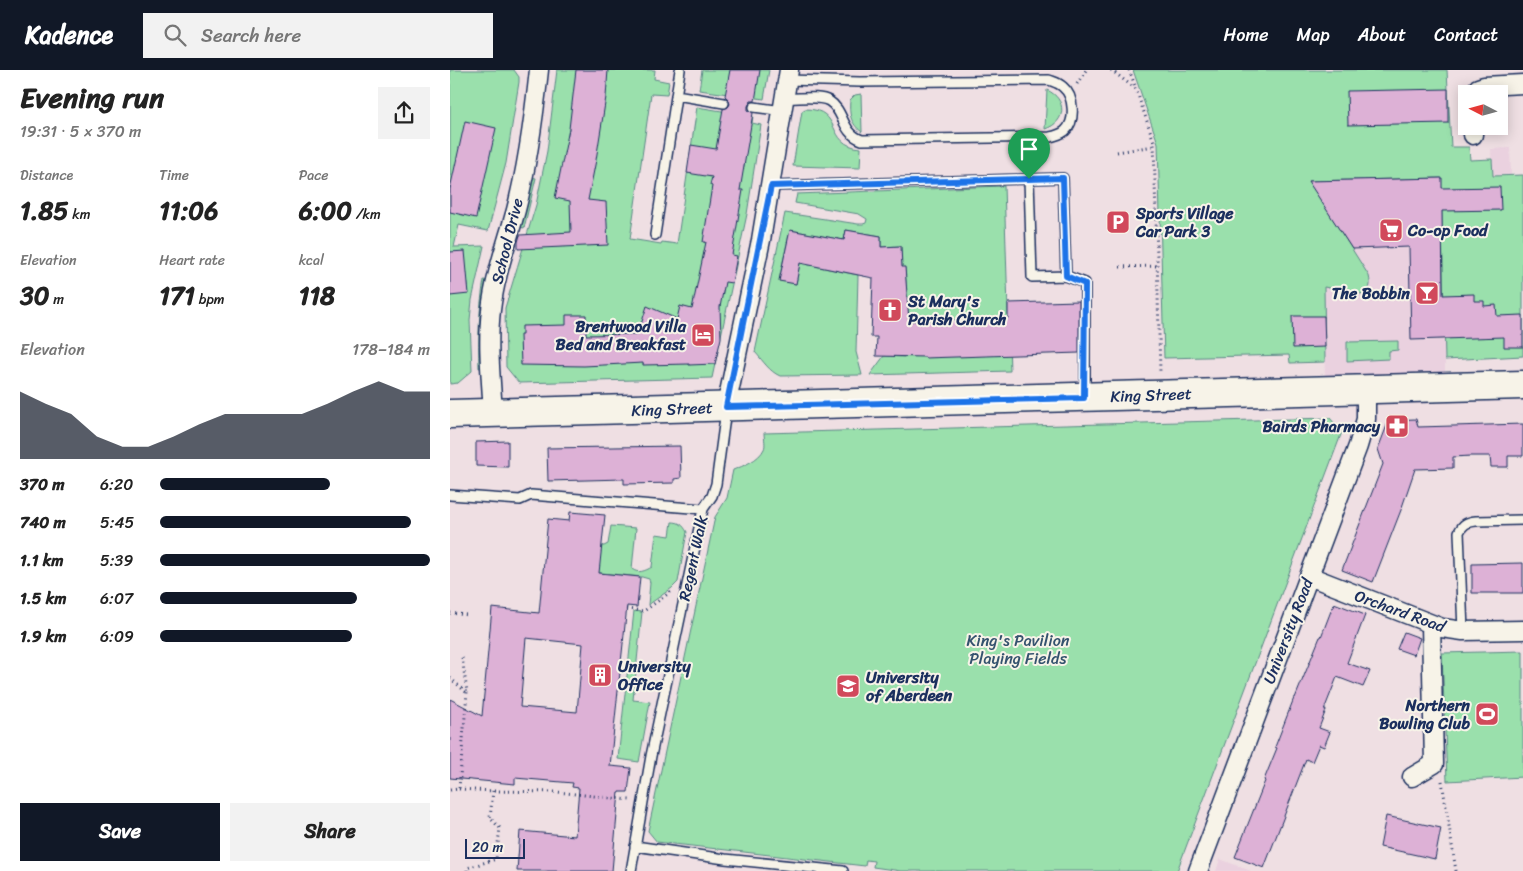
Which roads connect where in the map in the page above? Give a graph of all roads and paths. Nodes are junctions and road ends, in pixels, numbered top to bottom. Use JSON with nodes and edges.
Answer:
{"nodes":[{"id":1,"x":539,"y":70,"type":"edge"},
{"id":2,"x":680,"y":70,"type":"edge"},
{"id":3,"x":1111,"y":70,"type":"edge"},
{"id":4,"x":1129,"y":70,"type":"edge"},
{"id":5,"x":788,"y":75,"type":"edge"},
{"id":6,"x":1523,"y":84,"type":"edge"},
{"id":7,"x":1504,"y":85,"type":"edge"},
{"id":8,"x":1136,"y":89,"type":"junction"},
{"id":9,"x":676,"y":95,"type":"junction"},
{"id":10,"x":724,"y":102,"type":"dead end"},
{"id":11,"x":784,"y":105,"type":"junction"},
{"id":12,"x":754,"y":107,"type":"dead end"},
{"id":13,"x":1154,"y":146,"type":"junction"},
{"id":14,"x":1117,"y":152,"type":"dead end"},
{"id":15,"x":1029,"y":179,"type":"junction"},
{"id":16,"x":771,"y":186,"type":"junction"},
{"id":17,"x":655,"y":235,"type":"dead end"},
{"id":18,"x":1157,"y":266,"type":"junction"},
{"id":19,"x":1120,"y":268,"type":"dead end"},
{"id":20,"x":1066,"y":276,"type":"junction"},
{"id":21,"x":1523,"y":385,"type":"edge"},
{"id":22,"x":1366,"y":389,"type":"junction"},
{"id":23,"x":1160,"y":395,"type":"junction"},
{"id":24,"x":1084,"y":398,"type":"junction"},
{"id":25,"x":726,"y":407,"type":"junction"},
{"id":26,"x":493,"y":413,"type":"junction"},
{"id":27,"x":450,"y":414,"type":"edge"},
{"id":28,"x":450,"y":495,"type":"edge"},
{"id":29,"x":704,"y":509,"type":"junction"},
{"id":30,"x":1523,"y":520,"type":"edge"},
{"id":31,"x":1309,"y":576,"type":"junction"},
{"id":32,"x":688,"y":579,"type":"junction"},
{"id":33,"x":626,"y":609,"type":"dead end"},
{"id":34,"x":450,"y":613,"type":"edge"},
{"id":35,"x":466,"y":615,"type":"dead end"},
{"id":36,"x":1431,"y":624,"type":"junction"},
{"id":37,"x":1523,"y":630,"type":"edge"},
{"id":38,"x":1463,"y":631,"type":"junction"},
{"id":39,"x":462,"y":657,"type":"dead end"},
{"id":40,"x":450,"y":678,"type":"edge"},
{"id":41,"x":466,"y":692,"type":"junction"},
{"id":42,"x":1434,"y":764,"type":"junction"},
{"id":43,"x":1412,"y":777,"type":"dead end"},
{"id":44,"x":459,"y":789,"type":"junction"},
{"id":45,"x":450,"y":790,"type":"edge"},
{"id":46,"x":493,"y":792,"type":"junction"},
{"id":47,"x":643,"y":801,"type":"junction"},
{"id":48,"x":635,"y":846,"type":"junction"},
{"id":49,"x":467,"y":871,"type":"edge"},
{"id":50,"x":631,"y":871,"type":"edge"},
{"id":51,"x":843,"y":871,"type":"edge"},
{"id":52,"x":1198,"y":871,"type":"edge"},
{"id":53,"x":1456,"y":871,"type":"edge"}],
"edges":[{"from":1,"to":26,"type":"street","name":"School Drive"},
{"from":2,"to":9,"type":"lane"},
{"from":3,"to":8,"type":"path"},
{"from":4,"to":8,"type":"path"},
{"from":5,"to":11,"type":"street","name":"Regent Walk"},
{"from":5,"to":11,"type":"lane"},
{"from":6,"to":7,"type":"street"},
{"from":8,"to":13,"type":"path"},
{"from":9,"to":10,"type":"lane"},
{"from":9,"to":17,"type":"lane"},
{"from":11,"to":12,"type":"lane"},
{"from":11,"to":16,"type":"street","name":"Regent Walk"},
{"from":13,"to":14,"type":"path"},
{"from":13,"to":18,"type":"path"},
{"from":15,"to":16,"type":"lane"},
{"from":15,"to":20,"type":"lane"},
{"from":15,"to":20,"type":"lane"},
{"from":16,"to":25,"type":"street","name":"Regent Walk"},
{"from":18,"to":19,"type":"path"},
{"from":18,"to":23,"type":"path"},
{"from":20,"to":24,"type":"lane"},
{"from":21,"to":22,"type":"main road","name":"King Street"},
{"from":22,"to":23,"type":"main road","name":"King Street"},
{"from":22,"to":31,"type":"street","name":"University Road"},
{"from":23,"to":24,"type":"main road","name":"King Street"},
{"from":24,"to":25,"type":"main road","name":"King Street"},
{"from":25,"to":26,"type":"main road","name":"King Street"},
{"from":25,"to":29,"type":"lane","name":"Regent Walk"},
{"from":26,"to":27,"type":"main road","name":"King Street"},
{"from":28,"to":29,"type":"lane"},
{"from":29,"to":32,"type":"lane","name":"Regent Walk"},
{"from":30,"to":38,"type":"lane"},
{"from":31,"to":36,"type":"street","name":"Orchard Road"},
{"from":31,"to":52,"type":"street","name":"University Road"},
{"from":32,"to":33,"type":"path"},
{"from":32,"to":47,"type":"lane","name":"Regent Walk"},
{"from":34,"to":35,"type":"path"},
{"from":36,"to":38,"type":"street","name":"Orchard Road"},
{"from":36,"to":42,"type":"street"},
{"from":37,"to":38,"type":"street","name":"Orchard Road"},
{"from":39,"to":41,"type":"path"},
{"from":40,"to":41,"type":"path"},
{"from":41,"to":44,"type":"path"},
{"from":42,"to":43,"type":"street"},
{"from":42,"to":53,"type":"path"},
{"from":44,"to":45,"type":"path"},
{"from":44,"to":46,"type":"path"},
{"from":46,"to":47,"type":"path"},
{"from":46,"to":49,"type":"path"},
{"from":47,"to":48,"type":"lane","name":"Regent Walk"},
{"from":48,"to":50,"type":"lane","name":"Regent Walk"},
{"from":48,"to":51,"type":"lane"}]}
